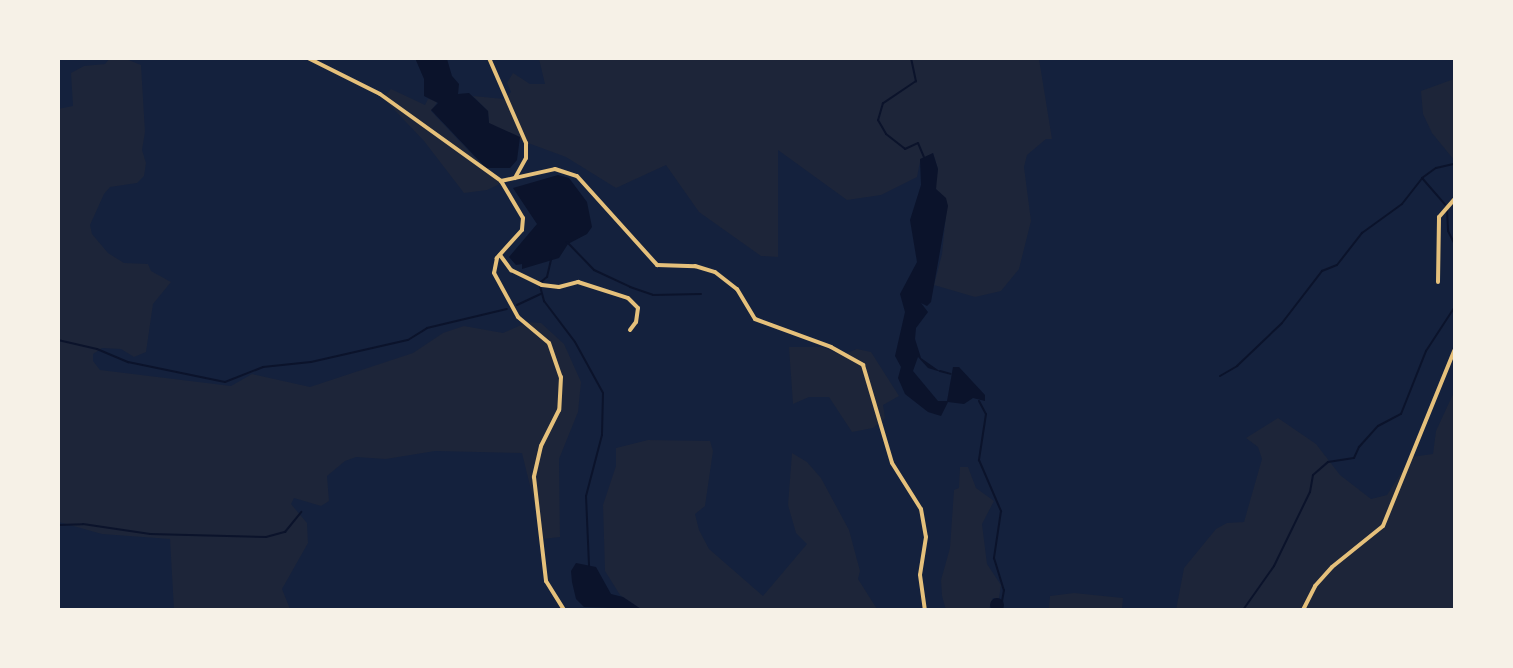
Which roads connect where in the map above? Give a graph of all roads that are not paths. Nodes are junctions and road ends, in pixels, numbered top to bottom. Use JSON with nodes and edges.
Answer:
{"nodes":[{"id":1,"x":308,"y":58,"type":"edge"},
{"id":2,"x":489,"y":58,"type":"edge"},
{"id":3,"x":514,"y":179,"type":"junction"},
{"id":4,"x":501,"y":181,"type":"junction"},
{"id":5,"x":1455,"y":200,"type":"edge"},
{"id":6,"x":500,"y":255,"type":"junction"},
{"id":7,"x":1438,"y":282,"type":"dead end"},
{"id":8,"x":630,"y":330,"type":"dead end"},
{"id":9,"x":1455,"y":351,"type":"edge"},
{"id":10,"x":564,"y":609,"type":"edge"},
{"id":11,"x":925,"y":609,"type":"edge"},
{"id":12,"x":1303,"y":609,"type":"edge"}],
"edges":[{"from":1,"to":4,"type":"street"},
{"from":2,"to":3,"type":"street"},
{"from":3,"to":4,"type":"street"},
{"from":3,"to":11,"type":"street"},
{"from":4,"to":6,"type":"street"},
{"from":5,"to":7,"type":"street"},
{"from":6,"to":8,"type":"street"},
{"from":6,"to":10,"type":"street"},
{"from":9,"to":12,"type":"street"}]}
